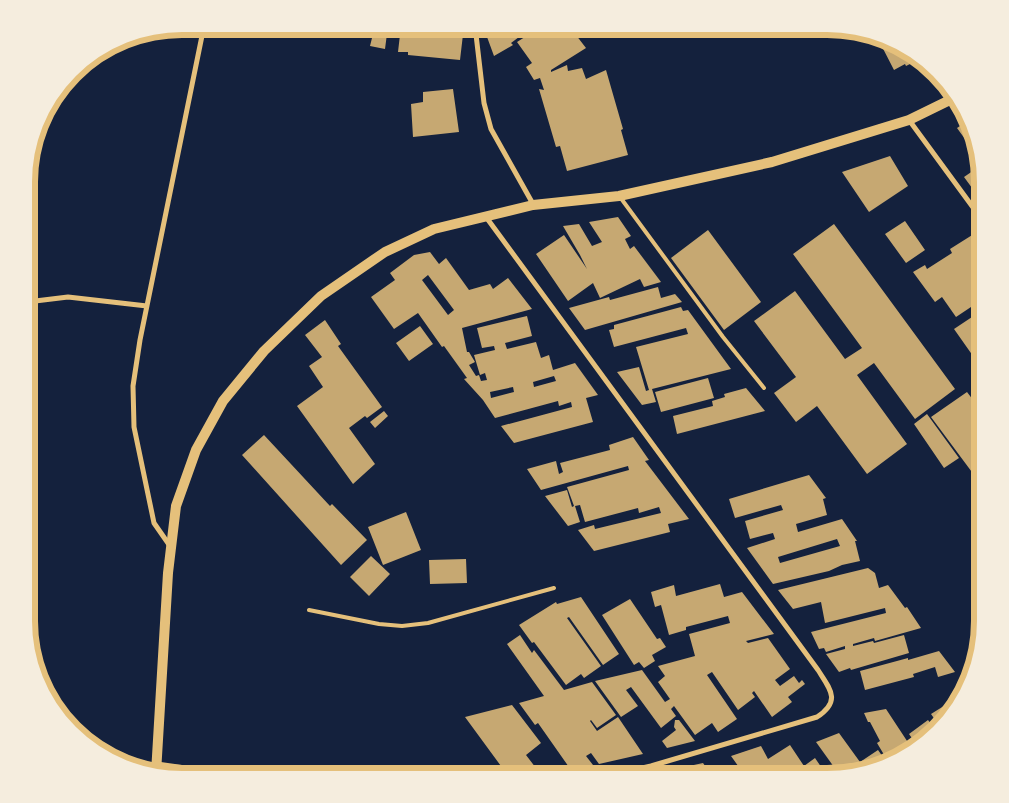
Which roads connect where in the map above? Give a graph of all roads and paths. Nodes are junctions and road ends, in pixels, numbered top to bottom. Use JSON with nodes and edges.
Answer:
{"nodes":[{"id":1,"x":202,"y":35,"type":"edge"},
{"id":2,"x":477,"y":35,"type":"edge"},
{"id":3,"x":949,"y":100,"type":"edge"},
{"id":4,"x":909,"y":120,"type":"junction"},
{"id":5,"x":619,"y":196,"type":"junction"},
{"id":6,"x":533,"y":205,"type":"junction"},
{"id":7,"x":974,"y":210,"type":"edge"},
{"id":8,"x":486,"y":216,"type":"junction"},
{"id":9,"x":35,"y":301,"type":"edge"},
{"id":10,"x":148,"y":306,"type":"junction"},
{"id":11,"x":764,"y":388,"type":"dead end"},
{"id":12,"x":171,"y":546,"type":"junction"},
{"id":13,"x":554,"y":588,"type":"dead end"},
{"id":14,"x":309,"y":610,"type":"dead end"},
{"id":15,"x":156,"y":765,"type":"edge"},
{"id":16,"x":642,"y":768,"type":"edge"}],
"edges":[{"from":1,"to":10,"type":"street"},
{"from":2,"to":6,"type":"street"},
{"from":3,"to":4,"type":"main road"},
{"from":4,"to":5,"type":"main road"},
{"from":4,"to":7,"type":"street"},
{"from":5,"to":6,"type":"main road"},
{"from":5,"to":11,"type":"lane"},
{"from":6,"to":8,"type":"main road"},
{"from":8,"to":12,"type":"main road"},
{"from":8,"to":16,"type":"street"},
{"from":9,"to":10,"type":"street"},
{"from":10,"to":12,"type":"street"},
{"from":12,"to":15,"type":"main road"},
{"from":13,"to":14,"type":"lane"}]}
